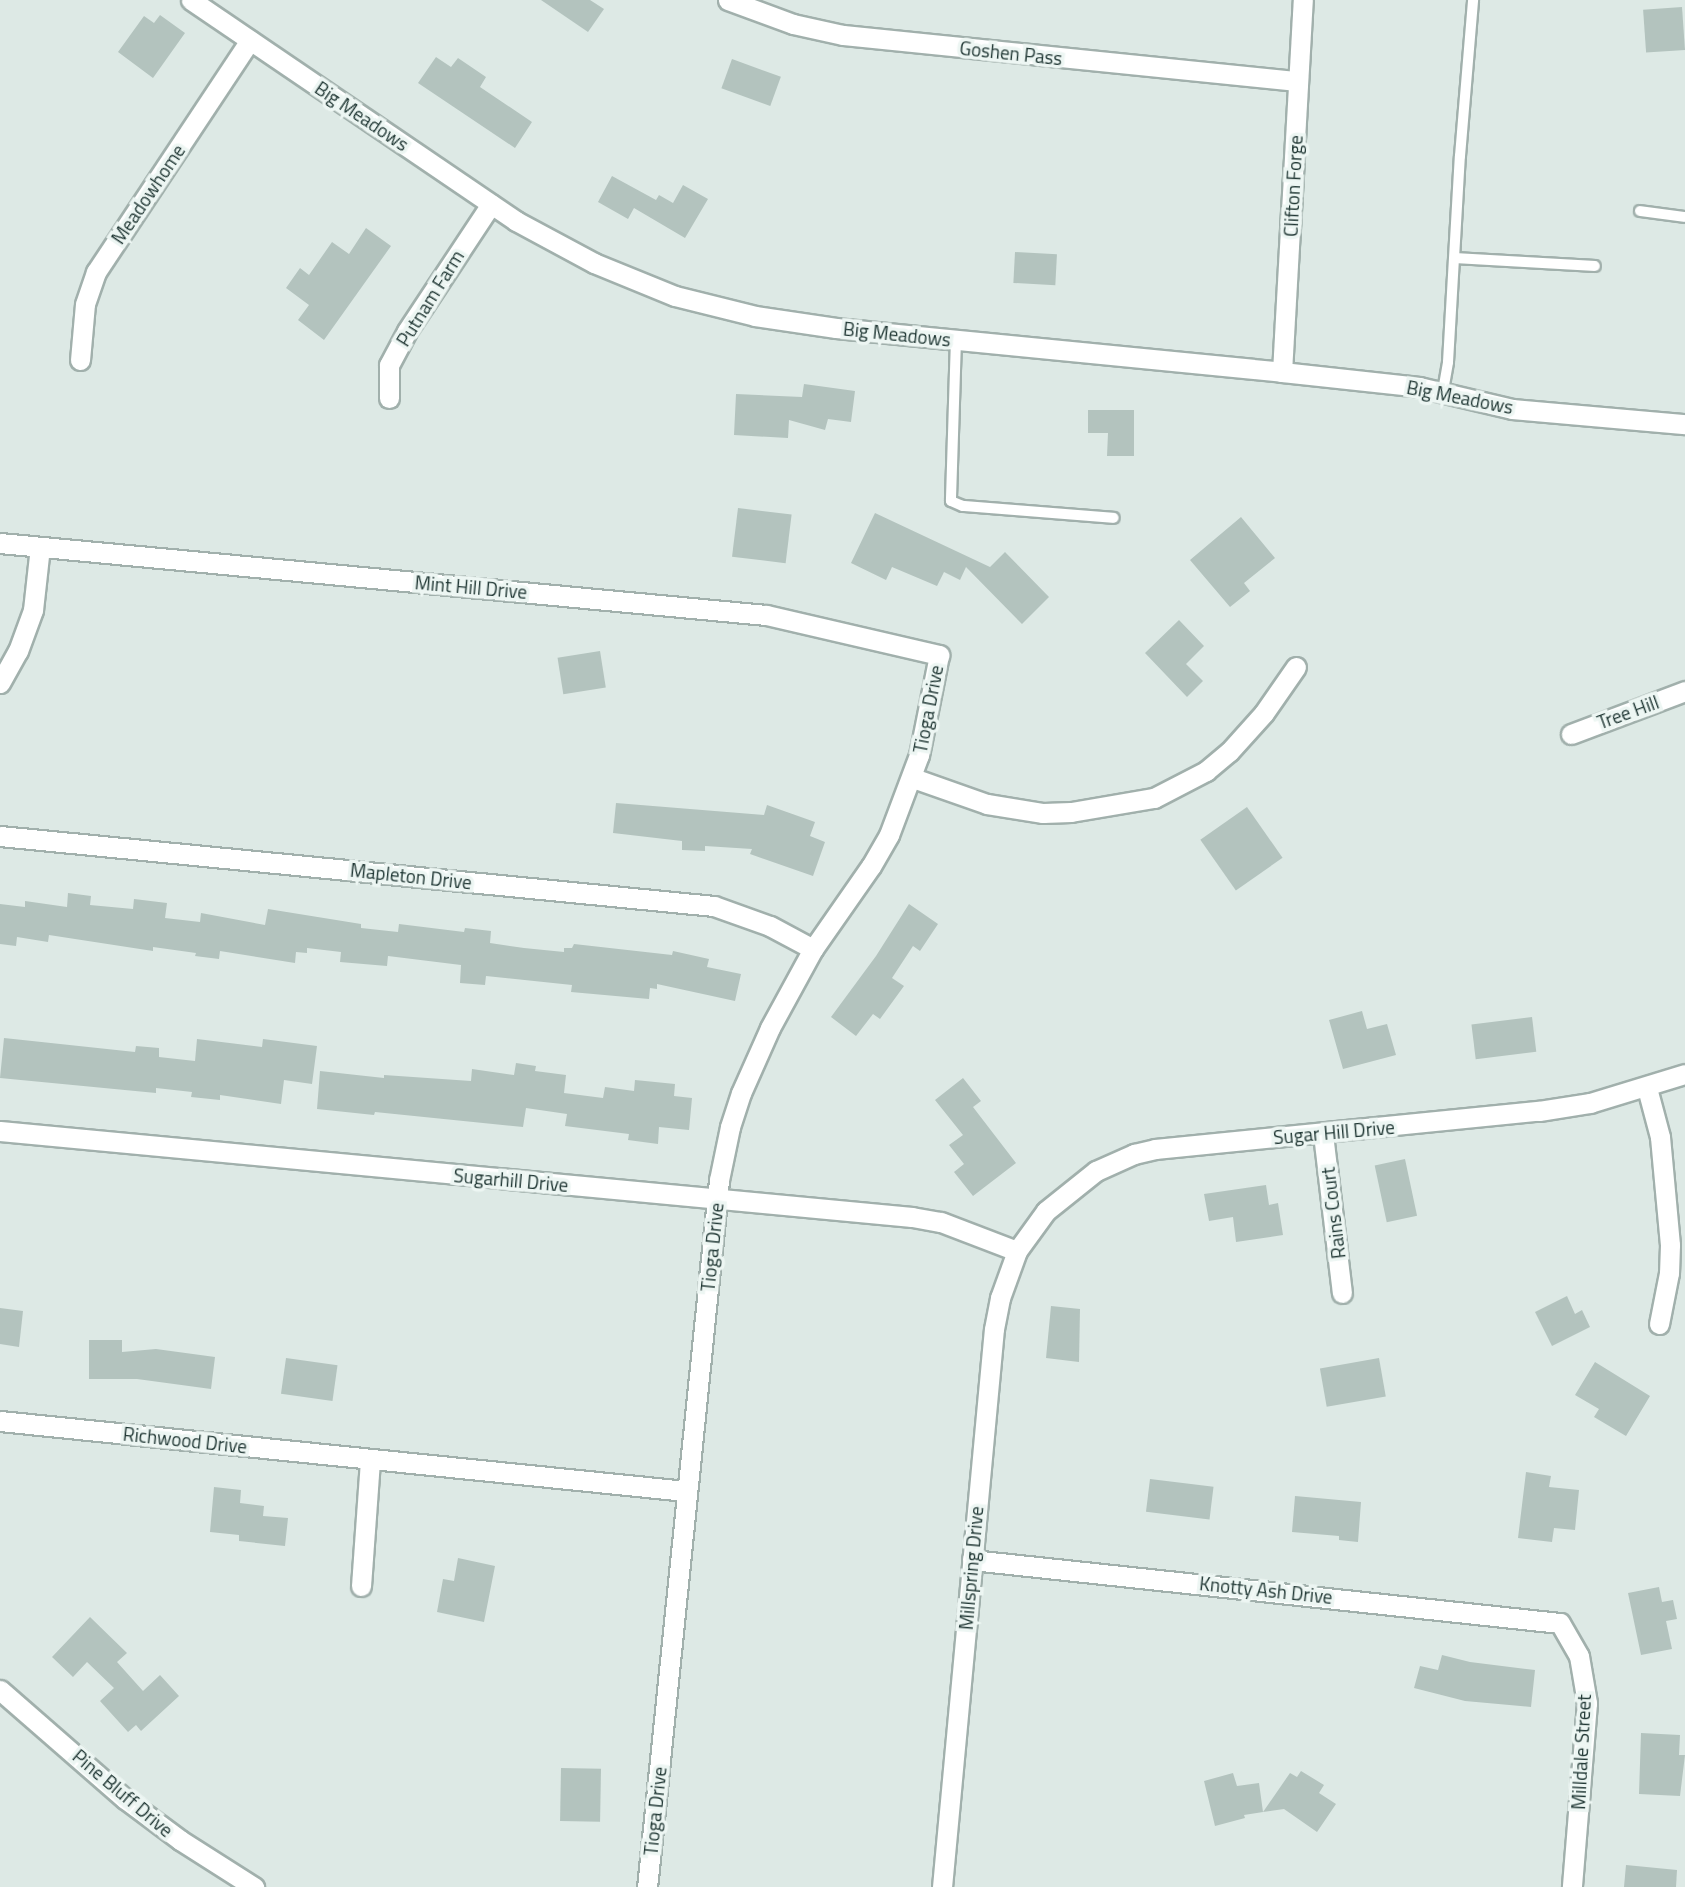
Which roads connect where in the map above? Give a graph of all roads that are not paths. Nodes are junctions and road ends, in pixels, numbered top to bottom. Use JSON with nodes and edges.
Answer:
{"nodes":[{"id":1,"x":191,"y":0,"type":"edge"},
{"id":2,"x":728,"y":0,"type":"edge"},
{"id":3,"x":1303,"y":0,"type":"edge"},
{"id":4,"x":1473,"y":0,"type":"edge"},
{"id":5,"x":250,"y":40,"type":"junction"},
{"id":6,"x":1298,"y":81,"type":"junction"},
{"id":7,"x":491,"y":204,"type":"junction"},
{"id":8,"x":1640,"y":211,"type":"dead end"},
{"id":9,"x":1685,"y":217,"type":"edge"},
{"id":10,"x":1455,"y":258,"type":"junction"},
{"id":11,"x":1595,"y":266,"type":"dead end"},
{"id":12,"x":956,"y":340,"type":"junction"},
{"id":13,"x":80,"y":360,"type":"dead end"},
{"id":14,"x":1282,"y":372,"type":"junction"},
{"id":15,"x":1443,"y":391,"type":"junction"},
{"id":16,"x":389,"y":398,"type":"dead end"},
{"id":17,"x":1685,"y":424,"type":"edge"},
{"id":18,"x":1114,"y":518,"type":"dead end"},
{"id":19,"x":0,"y":543,"type":"edge"},
{"id":20,"x":40,"y":547,"type":"junction"},
{"id":21,"x":939,"y":656,"type":"joint"},
{"id":22,"x":1296,"y":667,"type":"dead end"},
{"id":23,"x":0,"y":683,"type":"edge"},
{"id":24,"x":1685,"y":691,"type":"edge"},
{"id":25,"x":1571,"y":734,"type":"dead end"},
{"id":26,"x":913,"y":778,"type":"junction"},
{"id":27,"x":0,"y":836,"type":"edge"},
{"id":28,"x":813,"y":948,"type":"junction"},
{"id":29,"x":1685,"y":1074,"type":"edge"},
{"id":30,"x":1647,"y":1088,"type":"junction"},
{"id":31,"x":0,"y":1132,"type":"edge"},
{"id":32,"x":1324,"y":1133,"type":"junction"},
{"id":33,"x":717,"y":1199,"type":"junction"},
{"id":34,"x":1017,"y":1251,"type":"junction"},
{"id":35,"x":1342,"y":1293,"type":"dead end"},
{"id":36,"x":1659,"y":1324,"type":"dead end"},
{"id":37,"x":0,"y":1421,"type":"edge"},
{"id":38,"x":370,"y":1459,"type":"junction"},
{"id":39,"x":686,"y":1491,"type":"junction"},
{"id":40,"x":972,"y":1559,"type":"junction"},
{"id":41,"x":361,"y":1586,"type":"dead end"},
{"id":42,"x":1560,"y":1623,"type":"joint"},
{"id":43,"x":0,"y":1690,"type":"edge"},
{"id":44,"x":254,"y":1887,"type":"edge"},
{"id":45,"x":647,"y":1887,"type":"edge"},
{"id":46,"x":942,"y":1887,"type":"edge"},
{"id":47,"x":1572,"y":1887,"type":"edge"}],
"edges":[{"from":1,"to":5,"type":"street","name":"Big Meadows"},
{"from":2,"to":6,"type":"street","name":"Goshen Pass"},
{"from":3,"to":6,"type":"street","name":"Clifton Forge"},
{"from":4,"to":10,"type":"lane"},
{"from":5,"to":7,"type":"street","name":"Big Meadows"},
{"from":5,"to":13,"type":"street","name":"Meadowhome"},
{"from":6,"to":14,"type":"street","name":"Clifton Forge"},
{"from":7,"to":12,"type":"street","name":"Big Meadows"},
{"from":7,"to":16,"type":"street","name":"Putnam Farm"},
{"from":8,"to":9,"type":"lane"},
{"from":10,"to":11,"type":"lane"},
{"from":10,"to":15,"type":"lane"},
{"from":12,"to":14,"type":"street","name":"Big Meadows"},
{"from":12,"to":18,"type":"lane"},
{"from":14,"to":15,"type":"street","name":"Big Meadows"},
{"from":15,"to":17,"type":"street","name":"Big Meadows"},
{"from":19,"to":20,"type":"street","name":"Mint Hill Drive"},
{"from":20,"to":21,"type":"street","name":"Mint Hill Drive"},
{"from":20,"to":23,"type":"street"},
{"from":21,"to":26,"type":"street","name":"Tioga Drive"},
{"from":22,"to":26,"type":"street"},
{"from":24,"to":25,"type":"street","name":"Tree Hill"},
{"from":26,"to":28,"type":"street","name":"Tioga Drive"},
{"from":27,"to":28,"type":"street","name":"Mapleton Drive"},
{"from":28,"to":33,"type":"street","name":"Tioga Drive"},
{"from":29,"to":30,"type":"street","name":"Sugar Hill Drive"},
{"from":30,"to":32,"type":"street","name":"Sugar Hill Drive"},
{"from":30,"to":36,"type":"street"},
{"from":31,"to":33,"type":"street","name":"Sugarhill Drive"},
{"from":32,"to":34,"type":"street","name":"Sugar Hill Drive"},
{"from":32,"to":35,"type":"street","name":"Rains Court"},
{"from":33,"to":34,"type":"street","name":"Sugarhill Drive"},
{"from":33,"to":39,"type":"street","name":"Tioga Drive"},
{"from":34,"to":40,"type":"street","name":"Millspring Drive"},
{"from":37,"to":38,"type":"street","name":"Richwood Drive"},
{"from":38,"to":39,"type":"street","name":"Richwood Drive"},
{"from":38,"to":41,"type":"street"},
{"from":39,"to":45,"type":"street","name":"Tioga Drive"},
{"from":40,"to":42,"type":"street","name":"Knotty Ash Drive"},
{"from":40,"to":46,"type":"street","name":"Millspring Drive"},
{"from":42,"to":47,"type":"street","name":"Milldale Street"},
{"from":43,"to":44,"type":"street","name":"Pine Bluff Drive"}]}
